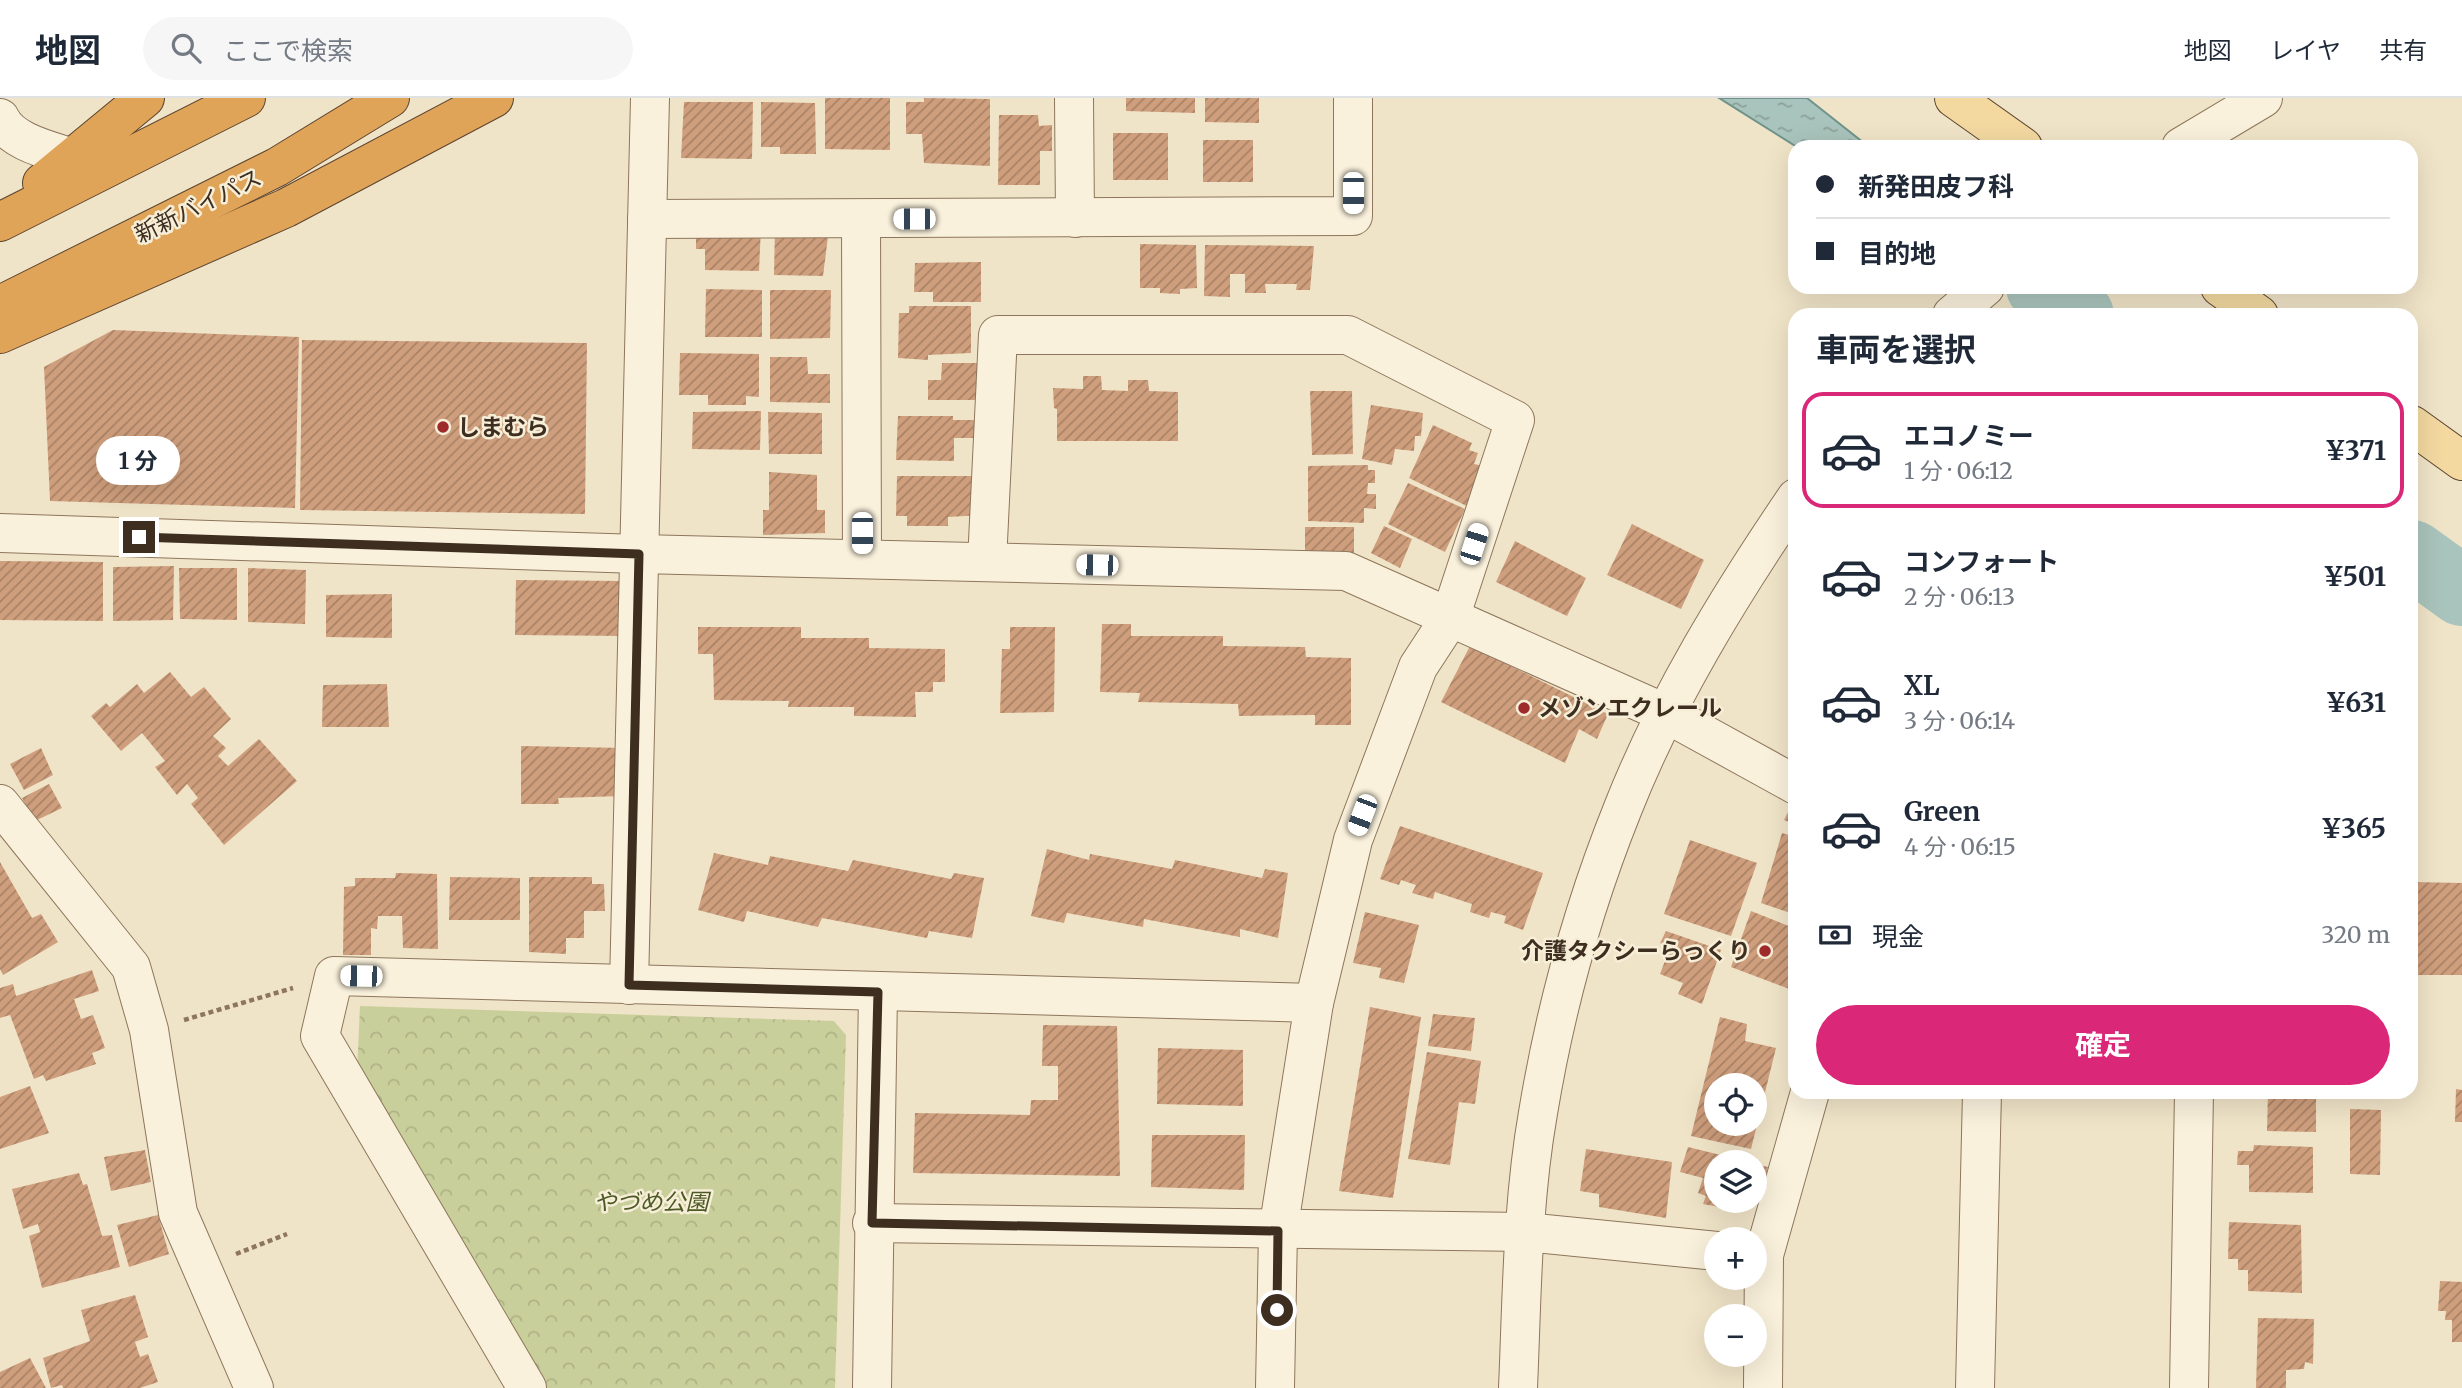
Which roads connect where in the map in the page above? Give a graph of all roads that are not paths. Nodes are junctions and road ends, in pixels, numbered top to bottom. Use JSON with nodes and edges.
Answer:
{"nodes":[{"id":1,"x":145,"y":98,"type":"edge"},
{"id":2,"x":246,"y":98,"type":"edge"},
{"id":3,"x":390,"y":98,"type":"edge"},
{"id":4,"x":494,"y":98,"type":"edge"},
{"id":5,"x":650,"y":98,"type":"edge"},
{"id":6,"x":1074,"y":98,"type":"edge"},
{"id":7,"x":1353,"y":98,"type":"edge"},
{"id":8,"x":1954,"y":98,"type":"edge"},
{"id":9,"x":2263,"y":98,"type":"edge"},
{"id":10,"x":0,"y":118,"type":"edge"},
{"id":11,"x":2013,"y":140,"type":"edge"},
{"id":12,"x":2193,"y":140,"type":"edge"},
{"id":13,"x":73,"y":158,"type":"junction"},
{"id":14,"x":1075,"y":218,"type":"junction"},
{"id":15,"x":647,"y":219,"type":"junction"},
{"id":16,"x":861,"y":219,"type":"junction"},
{"id":17,"x":0,"y":220,"type":"edge"},
{"id":18,"x":1976,"y":294,"type":"edge"},
{"id":19,"x":2230,"y":294,"type":"edge"},
{"id":20,"x":0,"y":305,"type":"edge"},
{"id":21,"x":1960,"y":308,"type":"edge"},
{"id":22,"x":2249,"y":308,"type":"edge"},
{"id":23,"x":0,"y":334,"type":"edge"},
{"id":24,"x":2418,"y":429,"type":"edge"},
{"id":25,"x":2462,"y":461,"type":"edge"},
{"id":26,"x":1788,"y":510,"type":"edge"},
{"id":27,"x":0,"y":533,"type":"edge"},
{"id":28,"x":639,"y":554,"type":"junction"},
{"id":29,"x":862,"y":559,"type":"junction"},
{"id":30,"x":987,"y":562,"type":"junction"},
{"id":31,"x":1450,"y":618,"type":"junction"},
{"id":32,"x":1667,"y":714,"type":"junction"},
{"id":33,"x":1788,"y":781,"type":"edge"},
{"id":34,"x":0,"y":804,"type":"edge"},
{"id":35,"x":629,"y":985,"type":"junction"},
{"id":36,"x":878,"y":992,"type":"junction"},
{"id":37,"x":1314,"y":1003,"type":"junction"},
{"id":38,"x":1808,"y":1099,"type":"edge"},
{"id":39,"x":1982,"y":1099,"type":"edge"},
{"id":40,"x":2194,"y":1099,"type":"edge"},
{"id":41,"x":872,"y":1223,"type":"junction"},
{"id":42,"x":1767,"y":1229,"type":"edge"},
{"id":43,"x":1278,"y":1231,"type":"junction"},
{"id":44,"x":1525,"y":1232,"type":"junction"},
{"id":45,"x":1704,"y":1250,"type":"edge"},
{"id":46,"x":1760,"y":1290,"type":"edge"},
{"id":47,"x":254,"y":1388,"type":"edge"},
{"id":48,"x":527,"y":1388,"type":"edge"},
{"id":49,"x":872,"y":1388,"type":"edge"},
{"id":50,"x":1275,"y":1388,"type":"edge"},
{"id":51,"x":1518,"y":1388,"type":"edge"},
{"id":52,"x":1763,"y":1388,"type":"edge"},
{"id":53,"x":1975,"y":1388,"type":"edge"},
{"id":54,"x":2189,"y":1388,"type":"edge"}],
"edges":[{"from":1,"to":13,"type":"highway"},
{"from":2,"to":17,"type":"highway"},
{"from":3,"to":20,"type":"highway","name":"新新バイパス"},
{"from":4,"to":23,"type":"highway"},
{"from":5,"to":15,"type":"street"},
{"from":6,"to":14,"type":"street"},
{"from":7,"to":14,"type":"street"},
{"from":8,"to":11,"type":"main road"},
{"from":9,"to":12,"type":"street"},
{"from":10,"to":13,"type":"street"},
{"from":13,"to":17,"type":"highway"},
{"from":14,"to":16,"type":"street"},
{"from":15,"to":16,"type":"street"},
{"from":15,"to":28,"type":"street"},
{"from":16,"to":29,"type":"street"},
{"from":18,"to":21,"type":"street"},
{"from":19,"to":22,"type":"main road"},
{"from":24,"to":25,"type":"main road"},
{"from":26,"to":32,"type":"street"},
{"from":27,"to":28,"type":"street"},
{"from":28,"to":29,"type":"street"},
{"from":28,"to":35,"type":"street"},
{"from":29,"to":30,"type":"street"},
{"from":30,"to":31,"type":"street"},
{"from":30,"to":31,"type":"street"},
{"from":31,"to":32,"type":"street"},
{"from":31,"to":37,"type":"street"},
{"from":32,"to":33,"type":"street"},
{"from":32,"to":44,"type":"street"},
{"from":34,"to":47,"type":"street"},
{"from":35,"to":36,"type":"street"},
{"from":35,"to":48,"type":"street"},
{"from":36,"to":37,"type":"street"},
{"from":36,"to":41,"type":"street"},
{"from":37,"to":43,"type":"street"},
{"from":38,"to":42,"type":"street"},
{"from":39,"to":53,"type":"street"},
{"from":40,"to":54,"type":"street"},
{"from":41,"to":43,"type":"street"},
{"from":41,"to":49,"type":"street"},
{"from":43,"to":44,"type":"street"},
{"from":43,"to":50,"type":"street"},
{"from":44,"to":45,"type":"street"},
{"from":44,"to":51,"type":"street"},
{"from":46,"to":52,"type":"street"}]}
